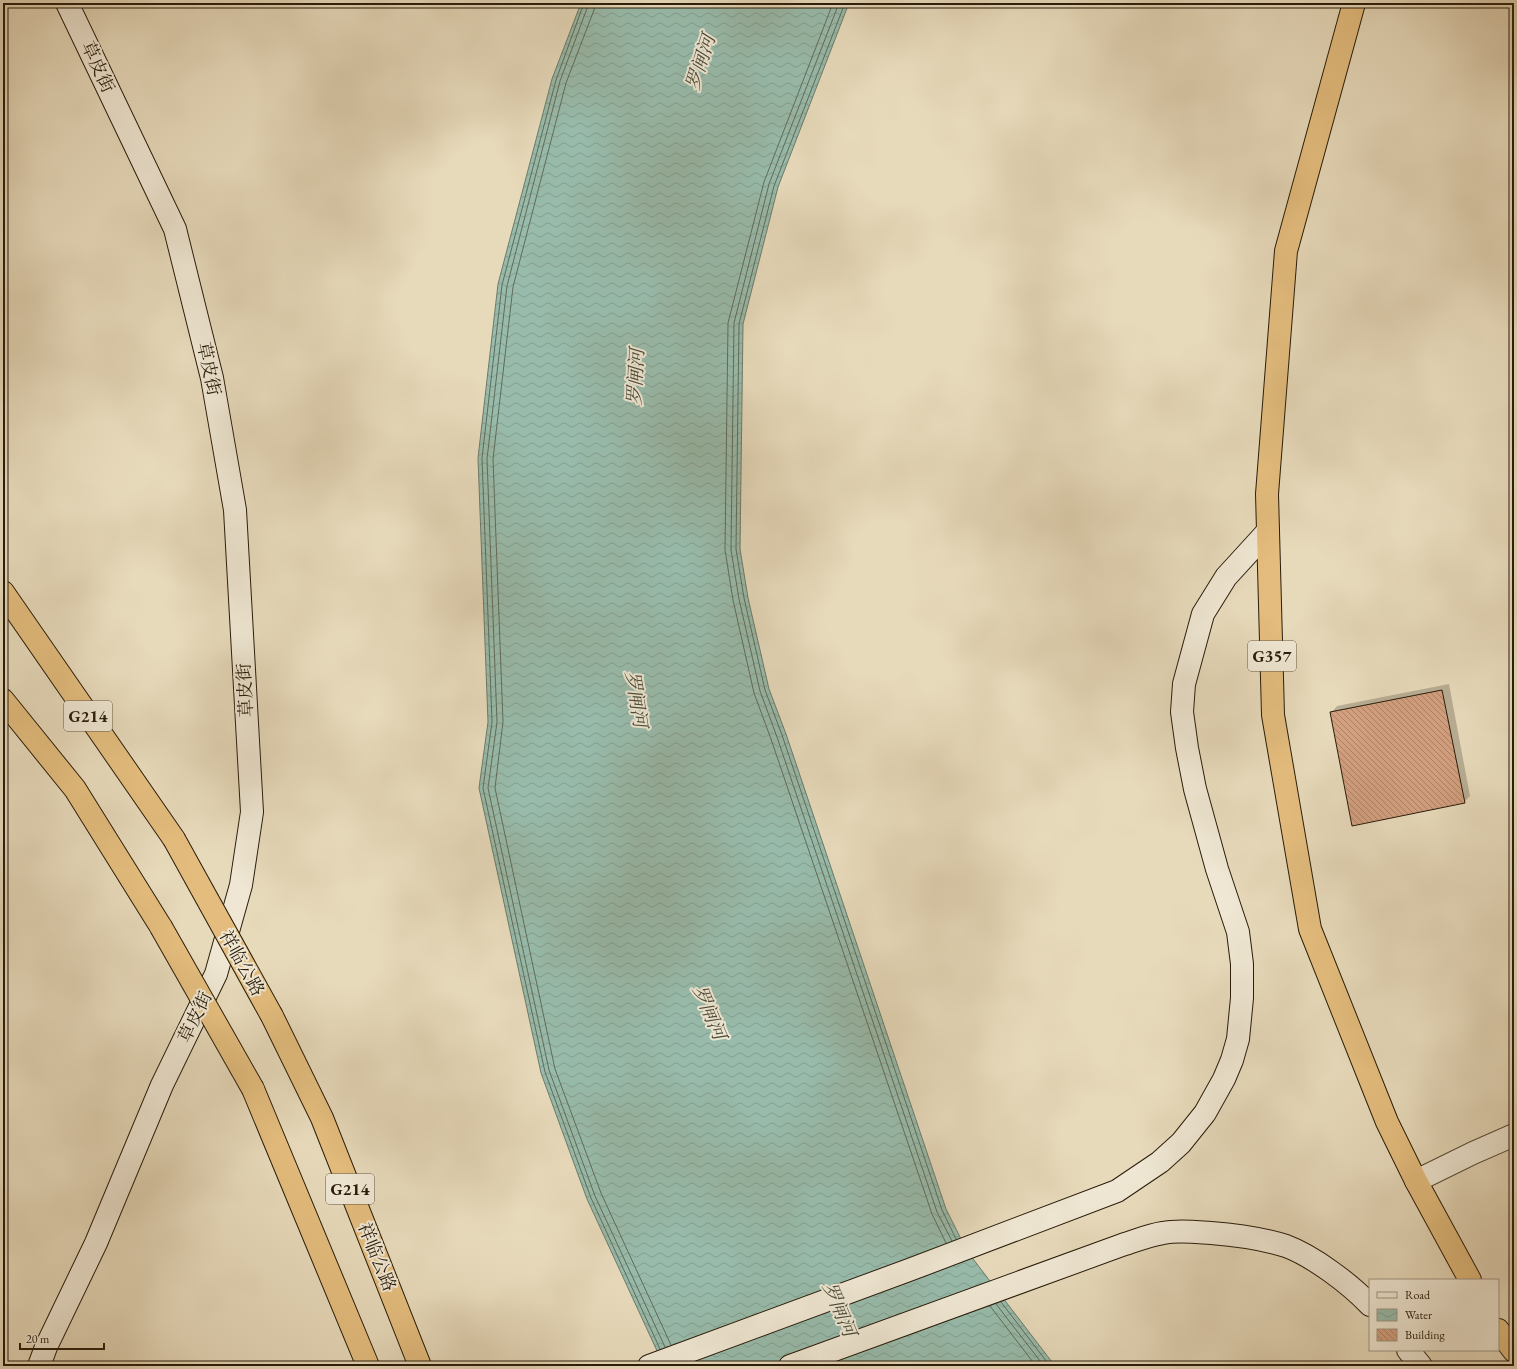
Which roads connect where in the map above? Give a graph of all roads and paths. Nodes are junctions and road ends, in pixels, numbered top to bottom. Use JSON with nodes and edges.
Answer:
{"nodes":[{"id":1,"x":67,"y":3,"type":"edge"},
{"id":2,"x":1354,"y":3,"type":"edge"},
{"id":3,"x":1268,"y":531,"type":"junction"},
{"id":4,"x":3,"y":592,"type":"edge"},
{"id":5,"x":3,"y":700,"type":"edge"},
{"id":6,"x":1514,"y":1135,"type":"edge"},
{"id":7,"x":1416,"y":1181,"type":"junction"},
{"id":8,"x":1469,"y":1279,"type":"edge"},
{"id":9,"x":1369,"y":1304,"type":"edge"},
{"id":10,"x":1499,"y":1331,"type":"edge"},
{"id":11,"x":1409,"y":1351,"type":"edge"},
{"id":12,"x":1514,"y":1351,"type":"edge"},
{"id":13,"x":39,"y":1366,"type":"edge"},
{"id":14,"x":368,"y":1366,"type":"edge"},
{"id":15,"x":420,"y":1366,"type":"edge"},
{"id":16,"x":649,"y":1366,"type":"edge"},
{"id":17,"x":790,"y":1366,"type":"edge"},
{"id":18,"x":1421,"y":1366,"type":"edge"}],
"edges":[{"from":1,"to":13,"type":"main road","name":"草皮街"},
{"from":2,"to":3,"type":"highway","number":"G357"},
{"from":3,"to":7,"type":"highway","number":"G357"},
{"from":3,"to":16,"type":"main road"},
{"from":4,"to":15,"type":"highway","name":"祥临公路","number":"G214","bridge":true},
{"from":5,"to":14,"type":"highway","number":"G214","bridge":true},
{"from":6,"to":7,"type":"main road"},
{"from":7,"to":8,"type":"highway","number":"G357"},
{"from":9,"to":17,"type":"main road"},
{"from":10,"to":12,"type":"highway"},
{"from":11,"to":18,"type":"main road"}]}
